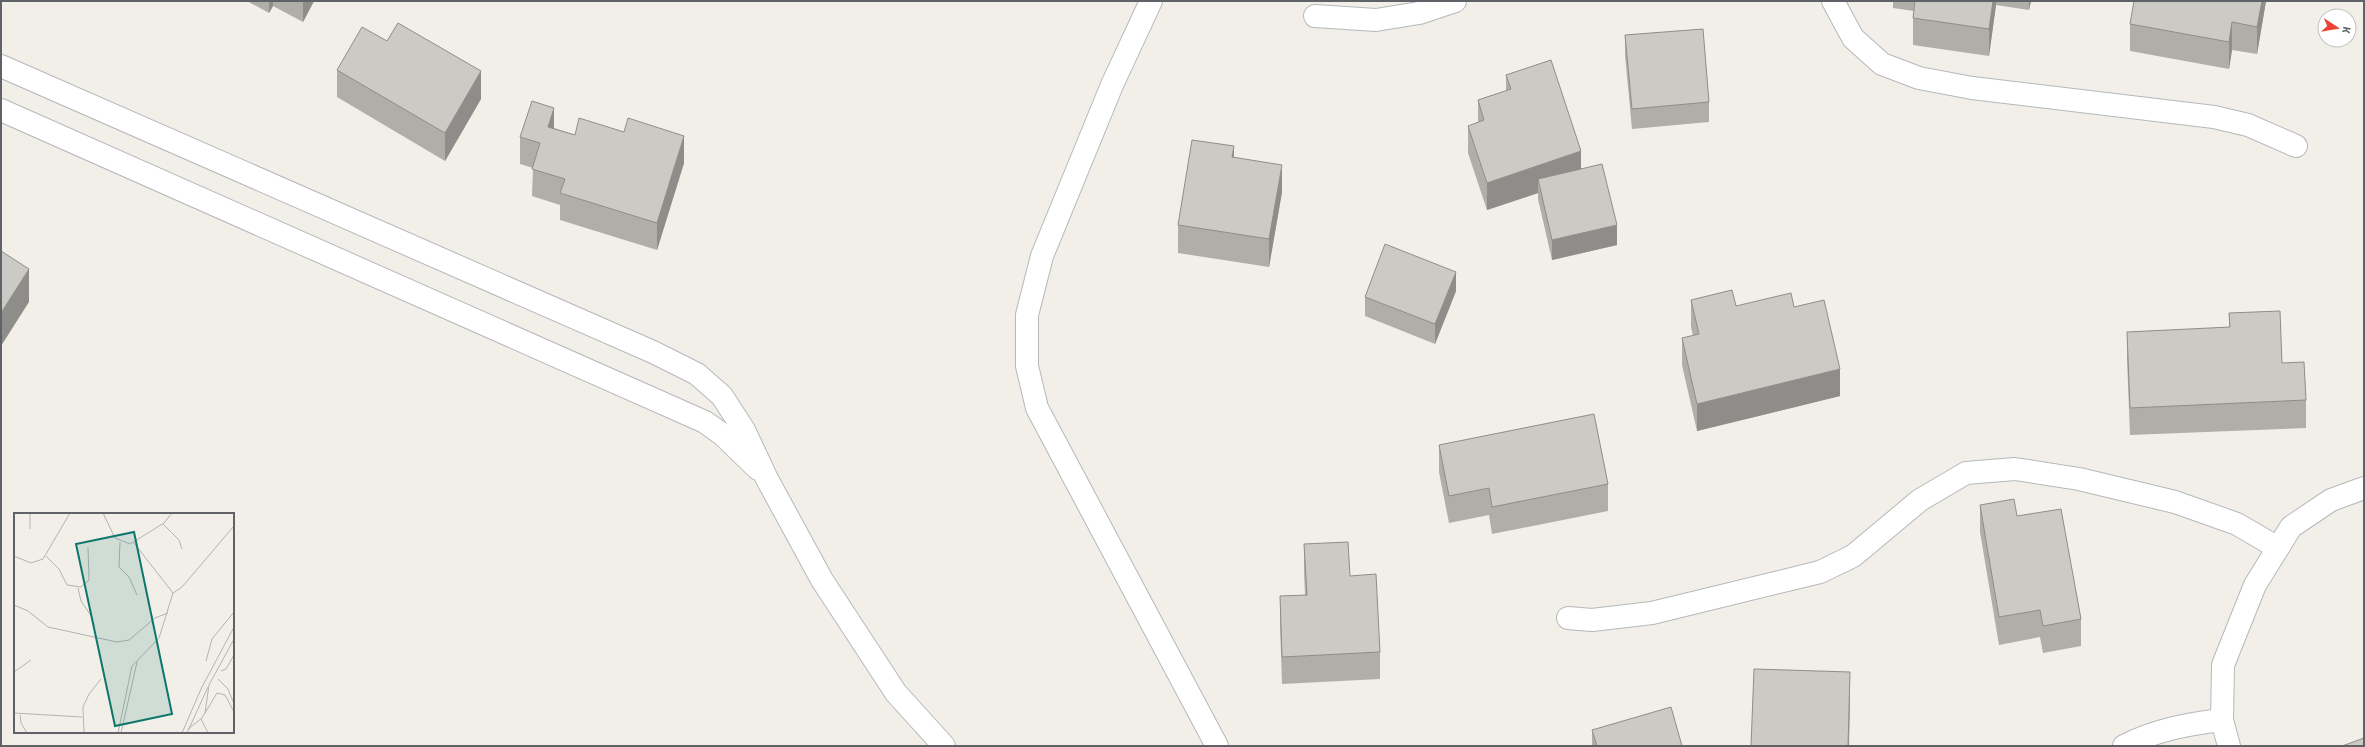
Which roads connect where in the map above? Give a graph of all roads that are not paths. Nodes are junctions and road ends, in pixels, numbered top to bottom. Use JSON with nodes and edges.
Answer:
{"nodes":[{"id":1,"x":1151,"y":1,"type":"edge"},
{"id":2,"x":1455,"y":1,"type":"edge"},
{"id":3,"x":1833,"y":1,"type":"edge"},
{"id":4,"x":1315,"y":16,"type":"dead end"},
{"id":5,"x":1,"y":66,"type":"edge"},
{"id":6,"x":1,"y":110,"type":"edge"},
{"id":7,"x":2296,"y":146,"type":"dead end"},
{"id":8,"x":767,"y":479,"type":"junction"},
{"id":9,"x":2364,"y":488,"type":"edge"},
{"id":10,"x":2278,"y":548,"type":"junction"},
{"id":11,"x":1568,"y":618,"type":"dead end"},
{"id":12,"x":2222,"y":720,"type":"junction"},
{"id":13,"x":944,"y":746,"type":"edge"},
{"id":14,"x":1217,"y":746,"type":"edge"},
{"id":15,"x":2124,"y":746,"type":"edge"},
{"id":16,"x":2229,"y":746,"type":"edge"}],
"edges":[{"from":1,"to":14,"type":"street"},
{"from":2,"to":4,"type":"street"},
{"from":3,"to":7,"type":"street"},
{"from":5,"to":8,"type":"street"},
{"from":6,"to":8,"type":"street"},
{"from":8,"to":13,"type":"street"},
{"from":9,"to":10,"type":"street"},
{"from":10,"to":11,"type":"street"},
{"from":10,"to":12,"type":"street"},
{"from":12,"to":15,"type":"street"},
{"from":12,"to":16,"type":"street"}]}
